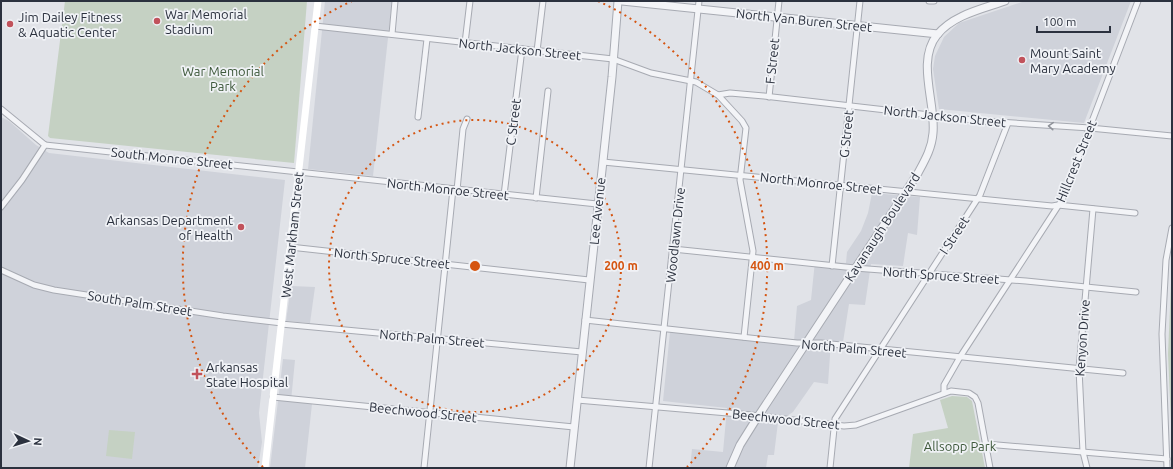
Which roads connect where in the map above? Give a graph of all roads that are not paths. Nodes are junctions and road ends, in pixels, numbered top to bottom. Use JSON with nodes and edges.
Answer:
{"nodes":[{"id":1,"x":318,"y":1,"type":"edge"},
{"id":2,"x":395,"y":1,"type":"edge"},
{"id":3,"x":470,"y":1,"type":"edge"},
{"id":4,"x":543,"y":1,"type":"edge"},
{"id":5,"x":618,"y":1,"type":"edge"},
{"id":6,"x":622,"y":1,"type":"edge"},
{"id":7,"x":699,"y":1,"type":"edge"},
{"id":8,"x":779,"y":1,"type":"edge"},
{"id":9,"x":860,"y":1,"type":"edge"},
{"id":10,"x":929,"y":1,"type":"edge"},
{"id":11,"x":934,"y":1,"type":"edge"},
{"id":12,"x":1005,"y":1,"type":"edge"},
{"id":13,"x":1138,"y":1,"type":"edge"},
{"id":14,"x":699,"y":10,"type":"junction"},
{"id":15,"x":777,"y":18,"type":"junction"},
{"id":16,"x":315,"y":26,"type":"junction"},
{"id":17,"x":857,"y":26,"type":"junction"},
{"id":18,"x":392,"y":34,"type":"junction"},
{"id":19,"x":938,"y":34,"type":"junction"},
{"id":20,"x":426,"y":39,"type":"junction"},
{"id":21,"x":465,"y":43,"type":"junction"},
{"id":22,"x":522,"y":49,"type":"junction"},
{"id":23,"x":537,"y":50,"type":"junction"},
{"id":24,"x":613,"y":59,"type":"junction"},
{"id":25,"x":690,"y":80,"type":"junction"},
{"id":26,"x":548,"y":91,"type":"dead end"},
{"id":27,"x":718,"y":95,"type":"junction"},
{"id":28,"x":769,"y":97,"type":"junction"},
{"id":29,"x":849,"y":106,"type":"junction"},
{"id":30,"x":1,"y":109,"type":"edge"},
{"id":31,"x":933,"y":116,"type":"junction"},
{"id":32,"x":418,"y":117,"type":"dead end"},
{"id":33,"x":467,"y":119,"type":"dead end"},
{"id":34,"x":1008,"y":123,"type":"junction"},
{"id":35,"x":1090,"y":128,"type":"junction"},
{"id":36,"x":1172,"y":136,"type":"edge"},
{"id":37,"x":45,"y":145,"type":"junction"},
{"id":38,"x":603,"y":162,"type":"junction"},
{"id":39,"x":682,"y":169,"type":"junction"},
{"id":40,"x":299,"y":172,"type":"junction"},
{"id":41,"x":741,"y":175,"type":"junction"},
{"id":42,"x":840,"y":184,"type":"junction"},
{"id":43,"x":455,"y":189,"type":"junction"},
{"id":44,"x":905,"y":192,"type":"junction"},
{"id":45,"x":504,"y":194,"type":"junction"},
{"id":46,"x":536,"y":198,"type":"junction"},
{"id":47,"x":978,"y":199,"type":"junction"},
{"id":48,"x":597,"y":204,"type":"junction"},
{"id":49,"x":1058,"y":205,"type":"junction"},
{"id":50,"x":1,"y":207,"type":"edge"},
{"id":51,"x":1093,"y":209,"type":"junction"},
{"id":52,"x":1135,"y":213,"type":"dead end"},
{"id":53,"x":1172,"y":228,"type":"edge"},
{"id":54,"x":290,"y":247,"type":"junction"},
{"id":55,"x":673,"y":249,"type":"junction"},
{"id":56,"x":752,"y":256,"type":"junction"},
{"id":57,"x":445,"y":263,"type":"junction"},
{"id":58,"x":832,"y":266,"type":"junction"},
{"id":59,"x":855,"y":268,"type":"junction"},
{"id":60,"x":1,"y":270,"type":"edge"},
{"id":61,"x":929,"y":273,"type":"junction"},
{"id":62,"x":589,"y":280,"type":"junction"},
{"id":63,"x":1009,"y":280,"type":"junction"},
{"id":64,"x":1086,"y":287,"type":"junction"},
{"id":65,"x":1136,"y":292,"type":"dead end"},
{"id":66,"x":585,"y":320,"type":"junction"},
{"id":67,"x":282,"y":323,"type":"junction"},
{"id":68,"x":665,"y":328,"type":"junction"},
{"id":69,"x":744,"y":337,"type":"junction"},
{"id":70,"x":438,"y":338,"type":"junction"},
{"id":71,"x":806,"y":343,"type":"junction"},
{"id":72,"x":880,"y":349,"type":"junction"},
{"id":73,"x":582,"y":352,"type":"junction"},
{"id":74,"x":960,"y":357,"type":"junction"},
{"id":75,"x":1079,"y":368,"type":"junction"},
{"id":76,"x":1123,"y":373,"type":"dead end"},
{"id":77,"x":944,"y":393,"type":"junction"},
{"id":78,"x":273,"y":397,"type":"junction"},
{"id":79,"x":577,"y":400,"type":"junction"},
{"id":80,"x":656,"y":407,"type":"junction"},
{"id":81,"x":430,"y":413,"type":"junction"},
{"id":82,"x":758,"y":416,"type":"junction"},
{"id":83,"x":834,"y":425,"type":"junction"},
{"id":84,"x":574,"y":427,"type":"junction"},
{"id":85,"x":986,"y":444,"type":"junction"},
{"id":86,"x":1083,"y":452,"type":"junction"},
{"id":87,"x":1167,"y":459,"type":"junction"},
{"id":88,"x":265,"y":468,"type":"edge"},
{"id":89,"x":424,"y":468,"type":"edge"},
{"id":90,"x":570,"y":468,"type":"edge"},
{"id":91,"x":649,"y":468,"type":"edge"},
{"id":92,"x":730,"y":468,"type":"edge"},
{"id":93,"x":830,"y":468,"type":"edge"},
{"id":94,"x":990,"y":468,"type":"edge"},
{"id":95,"x":1087,"y":468,"type":"edge"},
{"id":96,"x":1167,"y":468,"type":"edge"}],
"edges":[{"from":1,"to":16,"type":"main road","name":"West Markham Street"},
{"from":2,"to":18,"type":"street"},
{"from":3,"to":21,"type":"street"},
{"from":4,"to":23,"type":"street"},
{"from":5,"to":24,"type":"street","name":"Lee Avenue"},
{"from":6,"to":14,"type":"street","name":"North Van Buren Street"},
{"from":7,"to":14,"type":"street","name":"Woodlawn Drive"},
{"from":8,"to":15,"type":"street","name":"F Street"},
{"from":9,"to":17,"type":"street","name":"G Street"},
{"from":10,"to":11,"type":"street"},
{"from":12,"to":19,"type":"street"},
{"from":13,"to":35,"type":"street","name":"Hillcrest Street"},
{"from":14,"to":15,"type":"street","name":"North Van Buren Street"},
{"from":14,"to":25,"type":"street","name":"Woodlawn Drive"},
{"from":15,"to":17,"type":"street","name":"North Van Buren Street"},
{"from":15,"to":28,"type":"street","name":"F Street"},
{"from":16,"to":18,"type":"street","name":"North Jackson Street"},
{"from":16,"to":40,"type":"main road","name":"West Markham Street"},
{"from":17,"to":19,"type":"street","name":"North Van Buren Street"},
{"from":17,"to":29,"type":"street","name":"G Street"},
{"from":18,"to":20,"type":"street","name":"North Jackson Street"},
{"from":19,"to":31,"type":"street","name":"Kavanaugh Boulevard"},
{"from":20,"to":21,"type":"street","name":"North Jackson Street"},
{"from":20,"to":32,"type":"street"},
{"from":21,"to":22,"type":"street","name":"North Jackson Street"},
{"from":22,"to":23,"type":"street","name":"North Jackson Street"},
{"from":22,"to":45,"type":"street","name":"C Street"},
{"from":23,"to":24,"type":"street","name":"North Jackson Street"},
{"from":24,"to":25,"type":"street","name":"North Jackson Street"},
{"from":24,"to":38,"type":"street","name":"Lee Avenue"},
{"from":25,"to":27,"type":"street","name":"North Jackson Street"},
{"from":25,"to":39,"type":"street","name":"Woodlawn Drive"},
{"from":26,"to":46,"type":"street"},
{"from":27,"to":28,"type":"street","name":"North Jackson Street"},
{"from":27,"to":41,"type":"street","name":"North Jackson Street"},
{"from":28,"to":29,"type":"street","name":"North Jackson Street"},
{"from":29,"to":31,"type":"street","name":"North Jackson Street"},
{"from":29,"to":42,"type":"street","name":"G Street"},
{"from":30,"to":37,"type":"street"},
{"from":31,"to":34,"type":"street","name":"North Jackson Street"},
{"from":31,"to":44,"type":"street","name":"Kavanaugh Boulevard"},
{"from":33,"to":43,"type":"street"},
{"from":35,"to":34,"type":"street","name":"North Jackson Street","one_way":true},
{"from":34,"to":47,"type":"street","name":"I Street"},
{"from":35,"to":36,"type":"street","name":"North Jackson Street"},
{"from":35,"to":49,"type":"street","name":"Hillcrest Street"},
{"from":37,"to":40,"type":"street","name":"South Monroe Street"},
{"from":37,"to":50,"type":"street"},
{"from":38,"to":39,"type":"street","name":"North Monroe Street"},
{"from":38,"to":48,"type":"street","name":"Lee Avenue"},
{"from":39,"to":41,"type":"street","name":"North Monroe Street"},
{"from":39,"to":55,"type":"street","name":"Woodlawn Drive"},
{"from":40,"to":43,"type":"street","name":"North Monroe Street"},
{"from":40,"to":54,"type":"main road","name":"West Markham Street"},
{"from":41,"to":42,"type":"street","name":"North Monroe Street"},
{"from":41,"to":56,"type":"street","name":"North Jackson Street"},
{"from":42,"to":44,"type":"street","name":"North Monroe Street"},
{"from":42,"to":58,"type":"street","name":"G Street"},
{"from":43,"to":45,"type":"street","name":"North Monroe Street"},
{"from":43,"to":57,"type":"street"},
{"from":44,"to":47,"type":"street","name":"North Monroe Street"},
{"from":44,"to":59,"type":"street","name":"Kavanaugh Boulevard"},
{"from":45,"to":46,"type":"street","name":"North Monroe Street"},
{"from":46,"to":48,"type":"street","name":"North Monroe Street"},
{"from":47,"to":49,"type":"street","name":"North Monroe Street"},
{"from":47,"to":61,"type":"street","name":"I Street"},
{"from":48,"to":62,"type":"street","name":"Lee Avenue"},
{"from":49,"to":51,"type":"street","name":"North Monroe Street"},
{"from":49,"to":63,"type":"street","name":"Hillcrest Street"},
{"from":51,"to":52,"type":"street","name":"North Monroe Street"},
{"from":51,"to":64,"type":"street","name":"Kenyon Drive"},
{"from":53,"to":87,"type":"street"},
{"from":54,"to":57,"type":"street","name":"North Spruce Street"},
{"from":54,"to":67,"type":"main road","name":"West Markham Street"},
{"from":55,"to":56,"type":"street","name":"North Spruce Street"},
{"from":55,"to":68,"type":"street","name":"Woodlawn Drive"},
{"from":56,"to":58,"type":"street","name":"North Spruce Street"},
{"from":56,"to":69,"type":"street","name":"North Jackson Street"},
{"from":57,"to":62,"type":"street","name":"North Spruce Street"},
{"from":57,"to":70,"type":"street"},
{"from":58,"to":59,"type":"street","name":"North Spruce Street"},
{"from":59,"to":61,"type":"street","name":"North Spruce Street"},
{"from":59,"to":71,"type":"street","name":"Kavanaugh Boulevard"},
{"from":60,"to":67,"type":"street","name":"South Palm Street"},
{"from":61,"to":63,"type":"street","name":"North Spruce Street"},
{"from":61,"to":72,"type":"street","name":"I Street"},
{"from":62,"to":66,"type":"street","name":"Lee Avenue"},
{"from":63,"to":64,"type":"street","name":"North Spruce Street"},
{"from":63,"to":74,"type":"street","name":"Hillcrest Street"},
{"from":64,"to":65,"type":"street","name":"North Spruce Street"},
{"from":64,"to":75,"type":"street","name":"Kenyon Drive"},
{"from":66,"to":68,"type":"street","name":"North Palm Street"},
{"from":66,"to":73,"type":"street","name":"Lee Avenue"},
{"from":67,"to":70,"type":"street","name":"North Palm Street"},
{"from":67,"to":78,"type":"main road","name":"West Markham Street"},
{"from":68,"to":69,"type":"street","name":"North Palm Street"},
{"from":68,"to":80,"type":"street","name":"Woodlawn Drive"},
{"from":69,"to":71,"type":"street","name":"North Palm Street"},
{"from":70,"to":73,"type":"street","name":"North Palm Street"},
{"from":70,"to":81,"type":"street"},
{"from":71,"to":72,"type":"street","name":"North Palm Street"},
{"from":71,"to":82,"type":"street","name":"Kavanaugh Boulevard"},
{"from":72,"to":74,"type":"street","name":"North Palm Street"},
{"from":72,"to":83,"type":"street","name":"I Street"},
{"from":73,"to":79,"type":"street","name":"Lee Avenue"},
{"from":74,"to":75,"type":"street","name":"North Palm Street"},
{"from":74,"to":77,"type":"street","name":"Hillcrest Street"},
{"from":75,"to":76,"type":"street","name":"North Palm Street"},
{"from":75,"to":86,"type":"street","name":"Kenyon Drive"},
{"from":77,"to":83,"type":"street","name":"Beechwood Street"},
{"from":77,"to":85,"type":"street","name":"Beechwood Street"},
{"from":78,"to":81,"type":"street","name":"Beechwood Street"},
{"from":78,"to":88,"type":"main road","name":"West Markham Street"},
{"from":79,"to":80,"type":"street","name":"Beechwood Street"},
{"from":79,"to":84,"type":"street","name":"Lee Avenue"},
{"from":80,"to":82,"type":"street","name":"Beechwood Street"},
{"from":80,"to":91,"type":"street","name":"Woodlawn Drive"},
{"from":81,"to":84,"type":"street","name":"Beechwood Street"},
{"from":81,"to":89,"type":"street"},
{"from":82,"to":83,"type":"street","name":"Beechwood Street"},
{"from":82,"to":92,"type":"street","name":"Kavanaugh Boulevard"},
{"from":83,"to":93,"type":"street","name":"I Street"},
{"from":84,"to":90,"type":"street","name":"Lee Avenue"},
{"from":85,"to":86,"type":"street"},
{"from":85,"to":94,"type":"street","name":"Beechwood Street"},
{"from":86,"to":87,"type":"street"},
{"from":86,"to":95,"type":"street","name":"Kenyon Drive"},
{"from":87,"to":96,"type":"street"}]}
